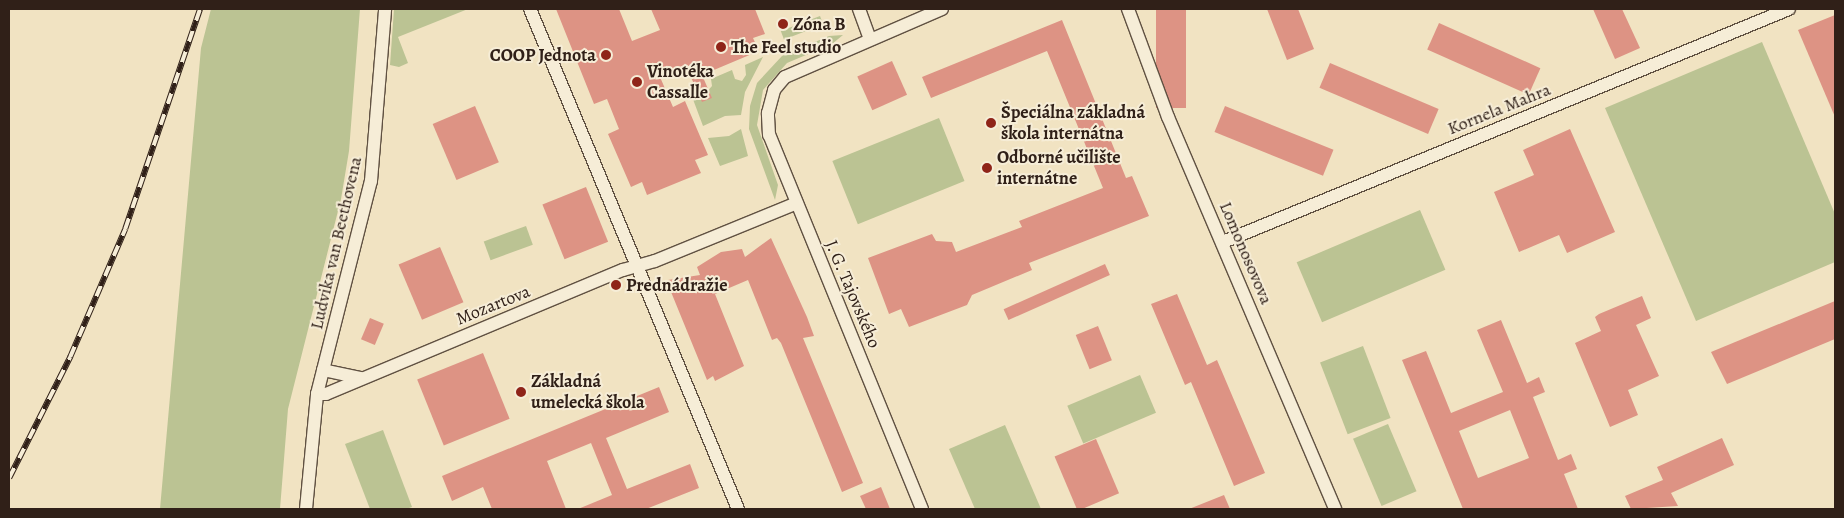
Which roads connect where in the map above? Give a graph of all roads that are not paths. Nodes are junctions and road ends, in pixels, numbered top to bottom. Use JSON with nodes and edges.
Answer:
{"nodes":[{"id":1,"x":385,"y":9,"type":"edge"},
{"id":2,"x":530,"y":9,"type":"edge"},
{"id":3,"x":858,"y":9,"type":"edge"},
{"id":4,"x":942,"y":9,"type":"edge"},
{"id":5,"x":1128,"y":9,"type":"edge"},
{"id":6,"x":1789,"y":9,"type":"edge"},
{"id":7,"x":870,"y":39,"type":"junction"},
{"id":8,"x":796,"y":203,"type":"junction"},
{"id":9,"x":1223,"y":242,"type":"junction"},
{"id":10,"x":638,"y":266,"type":"junction"},
{"id":11,"x":323,"y":370,"type":"junction"},
{"id":12,"x":361,"y":378,"type":"junction"},
{"id":13,"x":317,"y":394,"type":"junction"},
{"id":14,"x":306,"y":509,"type":"edge"},
{"id":15,"x":738,"y":509,"type":"edge"},
{"id":16,"x":922,"y":509,"type":"edge"},
{"id":17,"x":1335,"y":509,"type":"edge"}],
"edges":[{"from":1,"to":11,"type":"street","name":"Ludvika van Beethovena"},
{"from":2,"to":10,"type":"street"},
{"from":3,"to":7,"type":"street"},
{"from":4,"to":7,"type":"street"},
{"from":5,"to":9,"type":"street","name":"Lomonosovova"},
{"from":6,"to":9,"type":"street","name":"Kornela Mahra"},
{"from":7,"to":8,"type":"street","name":"J. G. Tajovského"},
{"from":8,"to":10,"type":"street","name":"Mozartova"},
{"from":8,"to":16,"type":"street","name":"J. G. Tajovského"},
{"from":9,"to":17,"type":"street","name":"Lomonosovova"},
{"from":10,"to":12,"type":"street","name":"Mozartova"},
{"from":10,"to":15,"type":"street"},
{"from":11,"to":12,"type":"street"},
{"from":11,"to":13,"type":"street","name":"Ludvika van Beethovena"},
{"from":12,"to":13,"type":"street","name":"Mozartova"},
{"from":13,"to":14,"type":"street","name":"Ludvika van Beethovena"}]}
